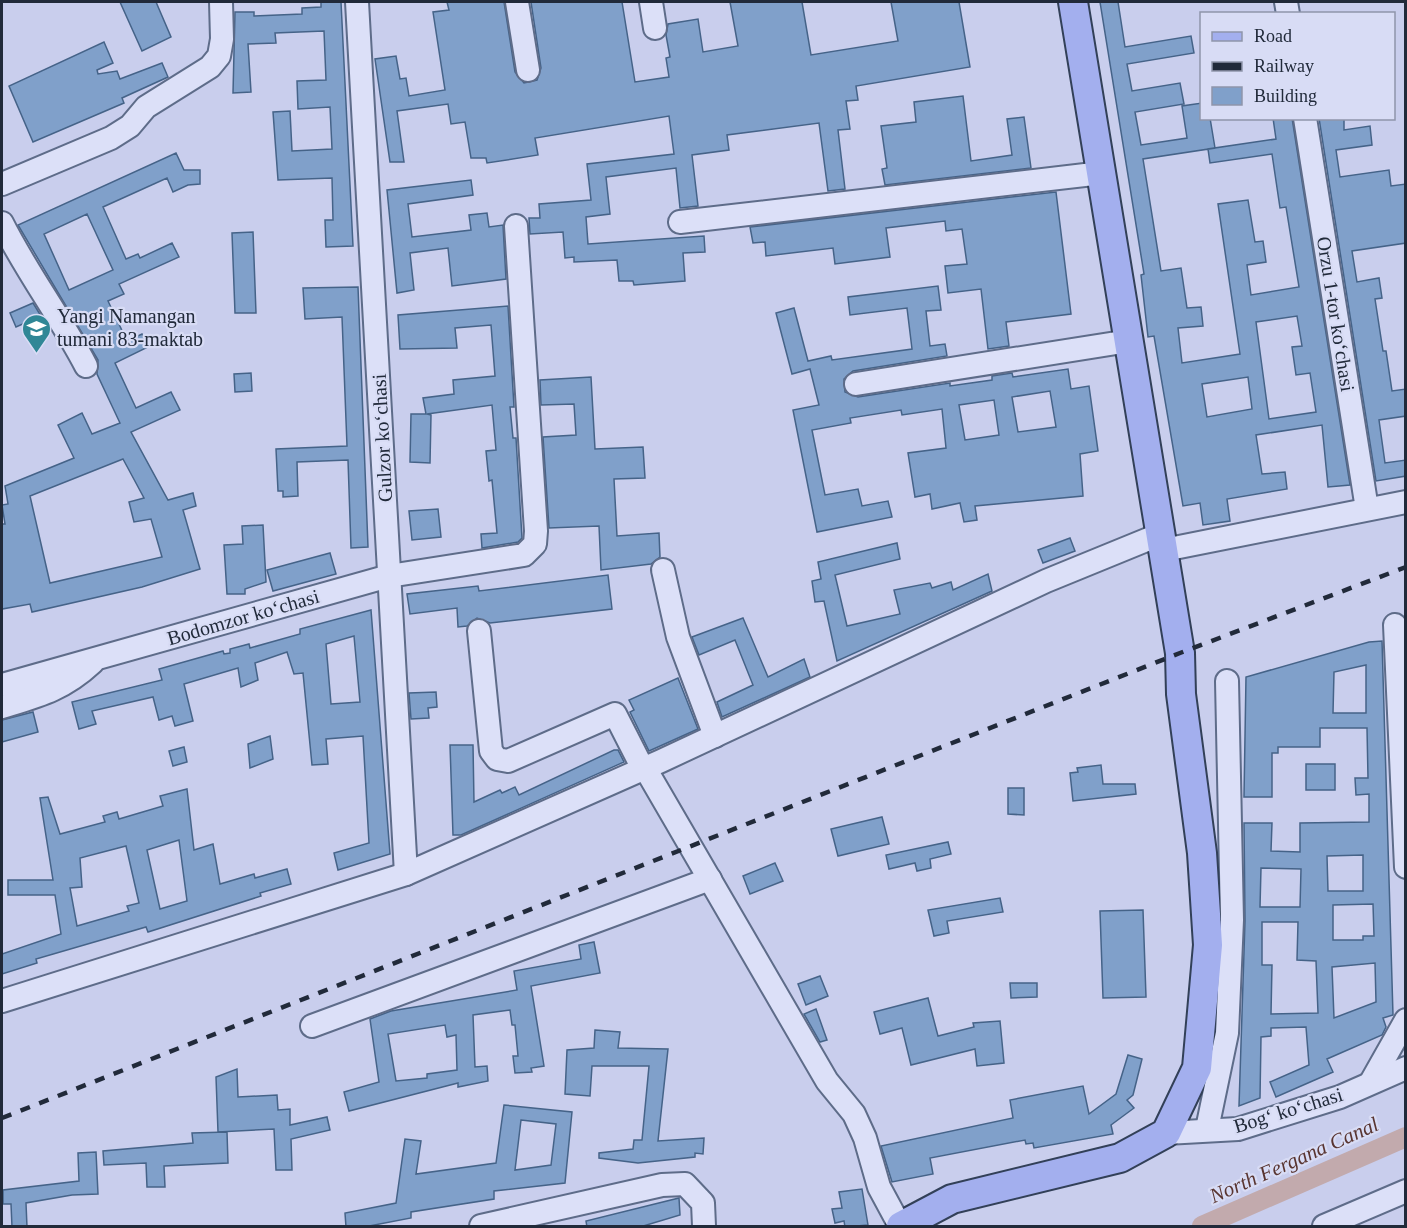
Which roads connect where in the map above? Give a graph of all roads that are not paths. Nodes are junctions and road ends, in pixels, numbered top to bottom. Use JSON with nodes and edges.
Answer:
{"nodes":[{"id":1,"x":221,"y":2,"type":"edge"},
{"id":2,"x":357,"y":2,"type":"edge"},
{"id":3,"x":517,"y":2,"type":"edge"},
{"id":4,"x":651,"y":2,"type":"edge"},
{"id":5,"x":1073,"y":2,"type":"edge"},
{"id":6,"x":655,"y":28,"type":"dead end"},
{"id":7,"x":528,"y":70,"type":"dead end"},
{"id":8,"x":1305,"y":120,"type":"edge"},
{"id":9,"x":1102,"y":173,"type":"junction"},
{"id":10,"x":2,"y":184,"type":"edge"},
{"id":11,"x":680,"y":222,"type":"dead end"},
{"id":12,"x":2,"y":223,"type":"edge"},
{"id":13,"x":516,"y":226,"type":"dead end"},
{"id":14,"x":1129,"y":341,"type":"junction"},
{"id":15,"x":86,"y":366,"type":"dead end"},
{"id":16,"x":856,"y":384,"type":"dead end"},
{"id":17,"x":1406,"y":502,"type":"edge"},
{"id":18,"x":1367,"y":509,"type":"junction"},
{"id":19,"x":1162,"y":542,"type":"junction"},
{"id":20,"x":663,"y":570,"type":"dead end"},
{"id":21,"x":389,"y":576,"type":"junction"},
{"id":22,"x":1395,"y":625,"type":"dead end"},
{"id":23,"x":479,"y":631,"type":"dead end"},
{"id":24,"x":97,"y":658,"type":"junction"},
{"id":25,"x":1227,"y":681,"type":"dead end"},
{"id":26,"x":2,"y":685,"type":"edge"},
{"id":27,"x":2,"y":707,"type":"edge"},
{"id":28,"x":715,"y":736,"type":"junction"},
{"id":29,"x":644,"y":769,"type":"junction"},
{"id":30,"x":1406,"y":867,"type":"edge"},
{"id":31,"x":406,"y":874,"type":"junction"},
{"id":32,"x":710,"y":879,"type":"junction"},
{"id":33,"x":2,"y":1001,"type":"edge"},
{"id":34,"x":1406,"y":1020,"type":"edge"},
{"id":35,"x":312,"y":1026,"type":"dead end"},
{"id":36,"x":1406,"y":1068,"type":"edge"},
{"id":37,"x":1371,"y":1082,"type":"junction"},
{"id":38,"x":1207,"y":1129,"type":"junction"},
{"id":39,"x":1166,"y":1133,"type":"junction"},
{"id":40,"x":1406,"y":1191,"type":"edge"},
{"id":41,"x":481,"y":1227,"type":"edge"},
{"id":42,"x":704,"y":1227,"type":"edge"},
{"id":43,"x":900,"y":1227,"type":"edge"},
{"id":44,"x":1324,"y":1227,"type":"edge"}],
"edges":[{"from":1,"to":10,"type":"street"},
{"from":2,"to":21,"type":"street","name":"Gulzor koʻchasi"},
{"from":3,"to":7,"type":"street"},
{"from":4,"to":6,"type":"street"},
{"from":5,"to":9,"type":"main road"},
{"from":8,"to":18,"type":"street","name":"Orzu 1-tor koʻchasi"},
{"from":9,"to":11,"type":"street"},
{"from":9,"to":14,"type":"main road"},
{"from":12,"to":15,"type":"street"},
{"from":13,"to":21,"type":"street","name":"Bodomzor koʻchasi"},
{"from":14,"to":16,"type":"street"},
{"from":14,"to":19,"type":"main road"},
{"from":17,"to":18,"type":"street"},
{"from":18,"to":19,"type":"street"},
{"from":19,"to":28,"type":"street"},
{"from":19,"to":39,"type":"main road"},
{"from":20,"to":28,"type":"street"},
{"from":21,"to":24,"type":"street","name":"Bodomzor koʻchasi"},
{"from":21,"to":31,"type":"street","name":"Gulzor koʻchasi"},
{"from":22,"to":30,"type":"street"},
{"from":23,"to":29,"type":"street"},
{"from":24,"to":26,"type":"street","name":"Bodomzor koʻchasi"},
{"from":24,"to":27,"type":"street","name":"Bodomzor koʻchasi"},
{"from":25,"to":38,"type":"street"},
{"from":28,"to":29,"type":"street"},
{"from":29,"to":31,"type":"street"},
{"from":29,"to":32,"type":"street"},
{"from":31,"to":33,"type":"street"},
{"from":32,"to":35,"type":"street"},
{"from":32,"to":43,"type":"street"},
{"from":34,"to":37,"type":"street"},
{"from":36,"to":37,"type":"street","name":"Bogʻ koʻchasi"},
{"from":37,"to":38,"type":"street","name":"Bogʻ koʻchasi"},
{"from":38,"to":39,"type":"street","name":"Bogʻ koʻchasi"},
{"from":39,"to":43,"type":"main road"},
{"from":40,"to":44,"type":"street"},
{"from":41,"to":42,"type":"street"}]}
